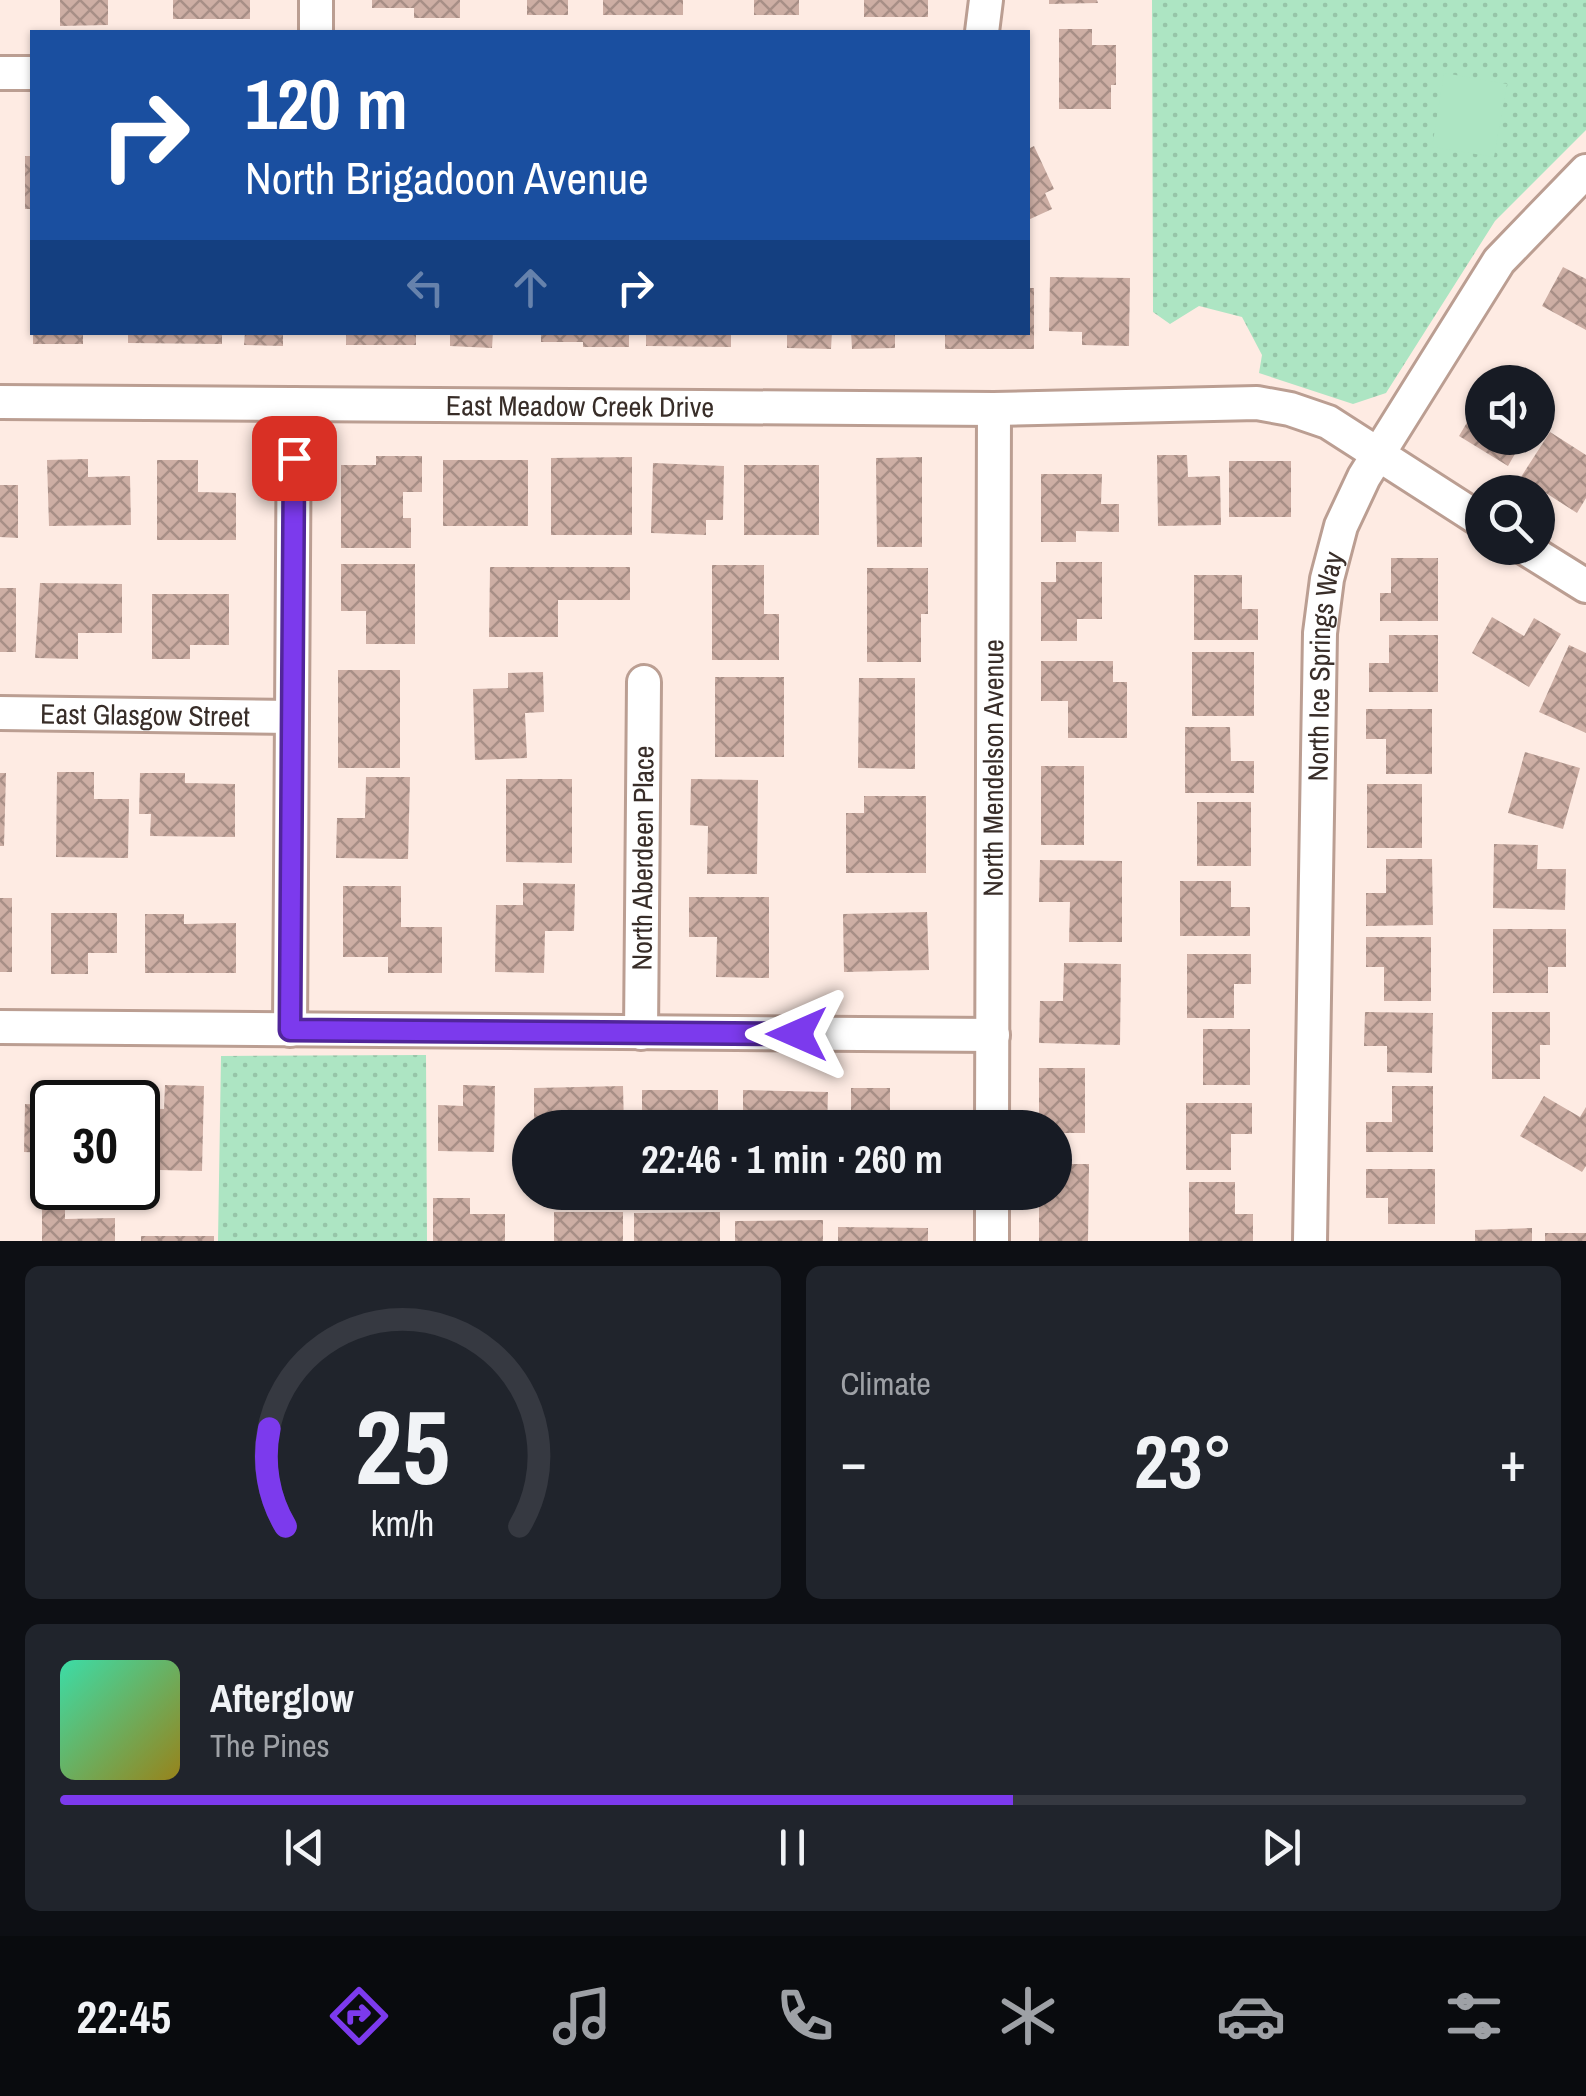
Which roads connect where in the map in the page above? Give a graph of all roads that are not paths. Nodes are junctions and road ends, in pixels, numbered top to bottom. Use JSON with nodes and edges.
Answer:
{"nodes":[{"id":1,"x":316,"y":0,"type":"edge"},
{"id":2,"x":986,"y":0,"type":"edge"},
{"id":3,"x":316,"y":30,"type":"edge"},
{"id":4,"x":982,"y":30,"type":"edge"},
{"id":5,"x":0,"y":73,"type":"edge"},
{"id":6,"x":30,"y":73,"type":"edge"},
{"id":7,"x":1584,"y":177,"type":"edge"},
{"id":8,"x":0,"y":402,"type":"edge"},
{"id":9,"x":294,"y":404,"type":"junction"},
{"id":10,"x":994,"y":409,"type":"junction"},
{"id":11,"x":1380,"y":456,"type":"junction"},
{"id":12,"x":1465,"y":510,"type":"edge"},
{"id":13,"x":1552,"y":565,"type":"edge"},
{"id":14,"x":1586,"y":586,"type":"edge"},
{"id":15,"x":644,"y":682,"type":"dead end"},
{"id":16,"x":0,"y":713,"type":"edge"},
{"id":17,"x":292,"y":717,"type":"junction"},
{"id":18,"x":0,"y":1027,"type":"edge"},
{"id":19,"x":290,"y":1030,"type":"junction"},
{"id":20,"x":641,"y":1033,"type":"junction"},
{"id":21,"x":993,"y":1035,"type":"junction"},
{"id":22,"x":992,"y":1110,"type":"edge"},
{"id":23,"x":992,"y":1210,"type":"edge"},
{"id":24,"x":992,"y":1241,"type":"edge"},
{"id":25,"x":1310,"y":1241,"type":"edge"}],
"edges":[{"from":1,"to":3,"type":"street"},
{"from":2,"to":4,"type":"street"},
{"from":5,"to":6,"type":"street"},
{"from":7,"to":11,"type":"street","name":"North Ice Springs Way"},
{"from":8,"to":9,"type":"street","name":"East Meadow Creek Drive"},
{"from":9,"to":10,"type":"street","name":"East Meadow Creek Drive"},
{"from":9,"to":17,"type":"street"},
{"from":10,"to":11,"type":"street","name":"East Meadow Creek Drive"},
{"from":10,"to":21,"type":"street","name":"North Mendelson Avenue"},
{"from":11,"to":12,"type":"street","name":"East Meadow Creek Drive"},
{"from":11,"to":25,"type":"street","name":"North Ice Springs Way"},
{"from":13,"to":14,"type":"street"},
{"from":15,"to":20,"type":"street","name":"North Aberdeen Place"},
{"from":16,"to":17,"type":"street","name":"East Glasgow Street"},
{"from":17,"to":19,"type":"street"},
{"from":18,"to":19,"type":"street"},
{"from":19,"to":20,"type":"street"},
{"from":20,"to":21,"type":"street"},
{"from":21,"to":22,"type":"street","name":"North Mendelson Avenue"},
{"from":23,"to":24,"type":"street"}]}
